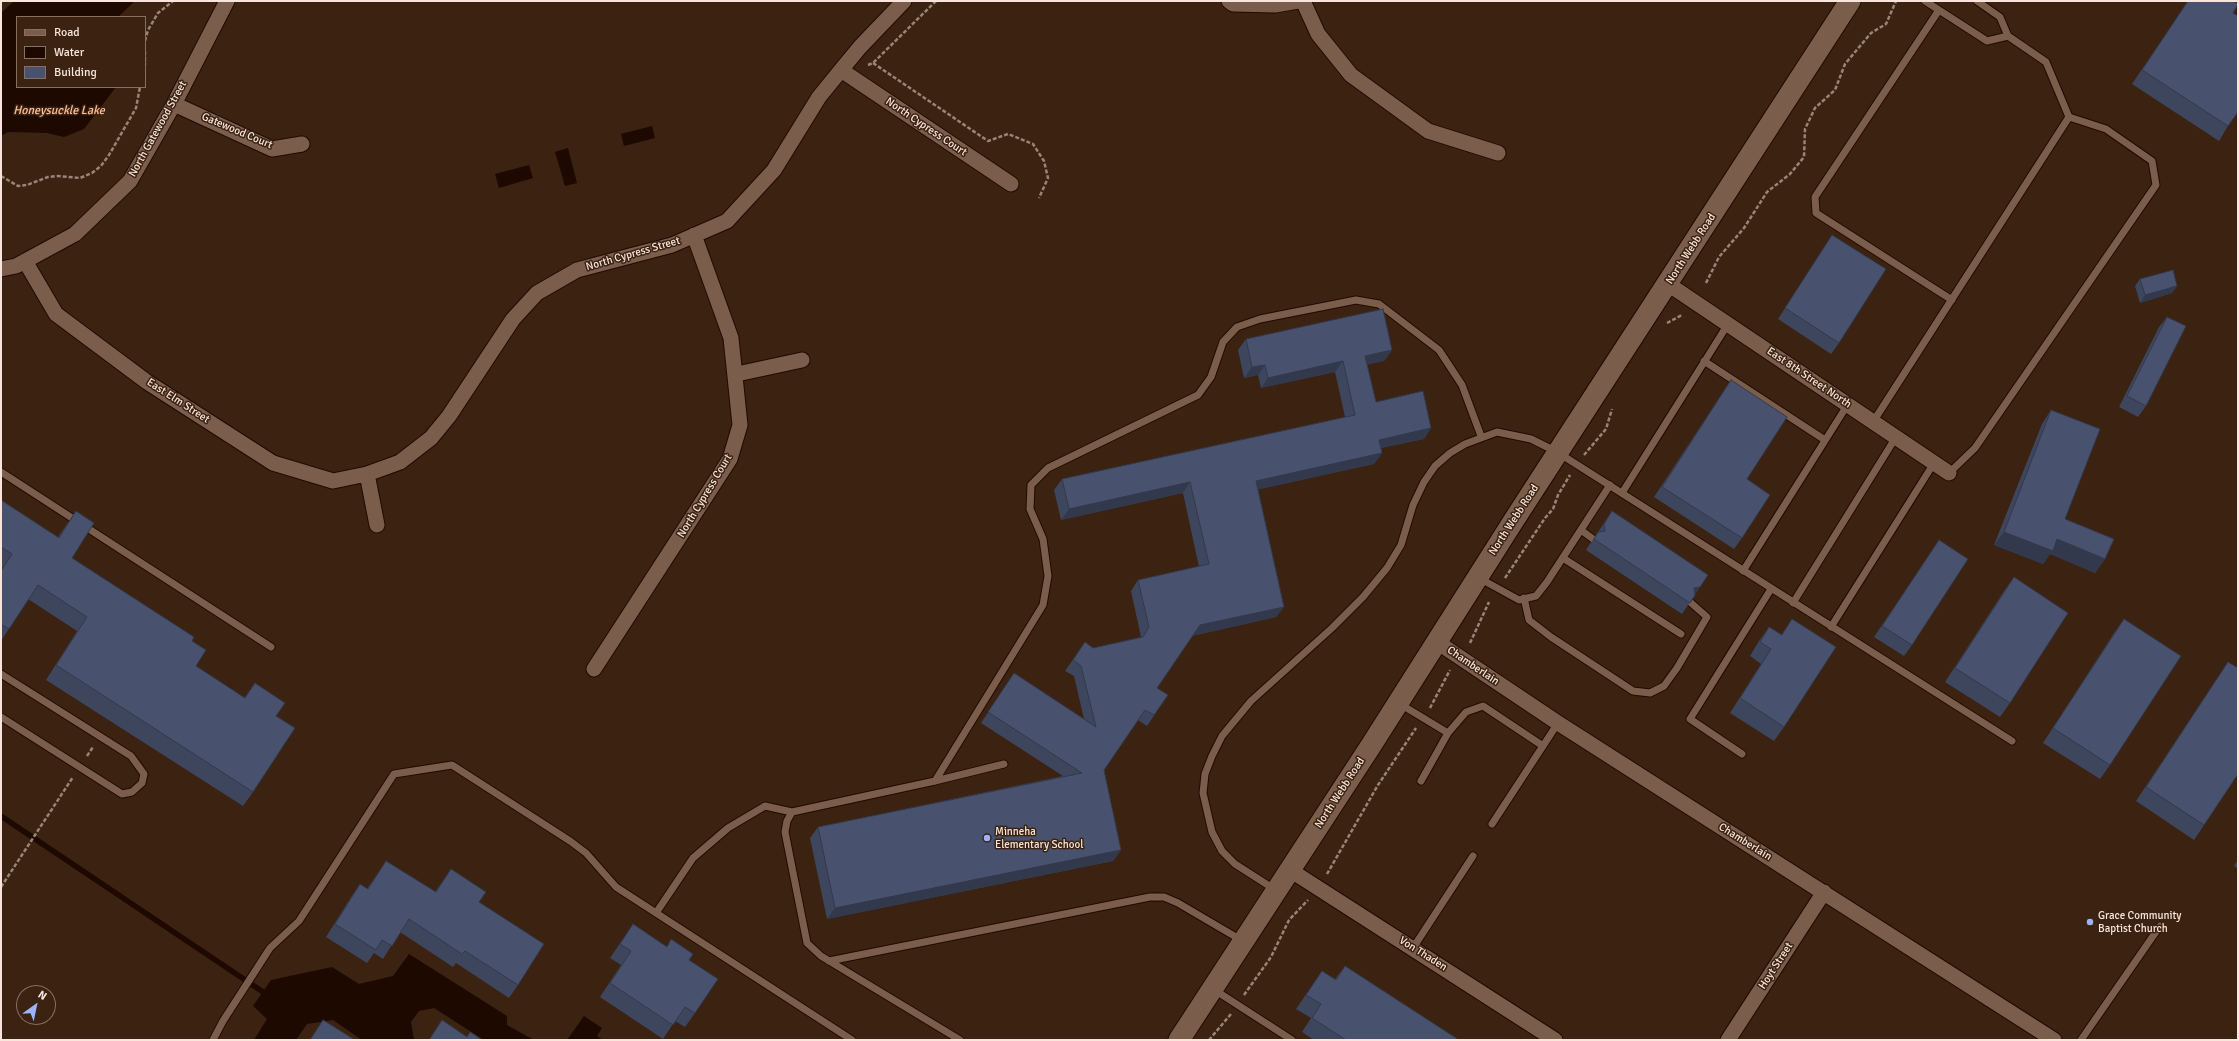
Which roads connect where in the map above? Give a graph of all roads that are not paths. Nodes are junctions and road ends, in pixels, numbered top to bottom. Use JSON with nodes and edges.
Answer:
{"nodes":[{"id":1,"x":227,"y":1,"type":"edge"},
{"id":2,"x":904,"y":1,"type":"edge"},
{"id":3,"x":1229,"y":1,"type":"edge"},
{"id":4,"x":1298,"y":1,"type":"edge"},
{"id":5,"x":1303,"y":1,"type":"edge"},
{"id":6,"x":1850,"y":1,"type":"edge"},
{"id":7,"x":1925,"y":1,"type":"edge"},
{"id":8,"x":1976,"y":1,"type":"edge"},
{"id":9,"x":1939,"y":10,"type":"junction"},
{"id":10,"x":2008,"y":36,"type":"junction"},
{"id":11,"x":841,"y":70,"type":"junction"},
{"id":12,"x":174,"y":104,"type":"junction"},
{"id":13,"x":2069,"y":117,"type":"junction"},
{"id":14,"x":302,"y":144,"type":"dead end"},
{"id":15,"x":1498,"y":153,"type":"dead end"},
{"id":16,"x":1011,"y":184,"type":"dead end"},
{"id":17,"x":694,"y":235,"type":"junction"},
{"id":18,"x":25,"y":261,"type":"junction"},
{"id":19,"x":1,"y":269,"type":"edge"},
{"id":20,"x":1668,"y":284,"type":"junction"},
{"id":21,"x":1952,"y":300,"type":"junction"},
{"id":22,"x":1728,"y":324,"type":"junction"},
{"id":23,"x":802,"y":360,"type":"dead end"},
{"id":24,"x":1704,"y":362,"type":"junction"},
{"id":25,"x":737,"y":374,"type":"junction"},
{"id":26,"x":1848,"y":404,"type":"junction"},
{"id":27,"x":1873,"y":422,"type":"junction"},
{"id":28,"x":1481,"y":436,"type":"junction"},
{"id":29,"x":1896,"y":437,"type":"junction"},
{"id":30,"x":1825,"y":440,"type":"junction"},
{"id":31,"x":1558,"y":452,"type":"junction"},
{"id":32,"x":1934,"y":463,"type":"junction"},
{"id":33,"x":1,"y":472,"type":"edge"},
{"id":34,"x":1949,"y":473,"type":"joint"},
{"id":35,"x":367,"y":474,"type":"junction"},
{"id":36,"x":1610,"y":485,"type":"junction"},
{"id":37,"x":1622,"y":493,"type":"junction"},
{"id":38,"x":377,"y":525,"type":"dead end"},
{"id":39,"x":1580,"y":530,"type":"junction"},
{"id":40,"x":1593,"y":539,"type":"edge"},
{"id":41,"x":1563,"y":558,"type":"junction"},
{"id":42,"x":1743,"y":571,"type":"junction"},
{"id":43,"x":1477,"y":577,"type":"junction"},
{"id":44,"x":1771,"y":589,"type":"junction"},
{"id":45,"x":1524,"y":598,"type":"junction"},
{"id":46,"x":1690,"y":602,"type":"edge"},
{"id":47,"x":1794,"y":603,"type":"junction"},
{"id":48,"x":1831,"y":627,"type":"junction"},
{"id":49,"x":1681,"y":634,"type":"dead end"},
{"id":50,"x":1437,"y":642,"type":"junction"},
{"id":51,"x":271,"y":647,"type":"dead end"},
{"id":52,"x":594,"y":669,"type":"dead end"},
{"id":53,"x":1,"y":674,"type":"edge"},
{"id":54,"x":1398,"y":703,"type":"junction"},
{"id":55,"x":1,"y":717,"type":"edge"},
{"id":56,"x":1558,"y":723,"type":"junction"},
{"id":57,"x":1448,"y":734,"type":"junction"},
{"id":58,"x":2012,"y":741,"type":"dead end"},
{"id":59,"x":1543,"y":746,"type":"junction"},
{"id":60,"x":1742,"y":754,"type":"dead end"},
{"id":61,"x":1004,"y":764,"type":"dead end"},
{"id":62,"x":935,"y":781,"type":"junction"},
{"id":63,"x":1421,"y":781,"type":"dead end"},
{"id":64,"x":792,"y":812,"type":"junction"},
{"id":65,"x":1492,"y":824,"type":"dead end"},
{"id":66,"x":1473,"y":856,"type":"dead end"},
{"id":67,"x":1290,"y":870,"type":"junction"},
{"id":68,"x":1276,"y":890,"type":"junction"},
{"id":69,"x":1824,"y":892,"type":"junction"},
{"id":70,"x":656,"y":913,"type":"junction"},
{"id":71,"x":2160,"y":926,"type":"dead end"},
{"id":72,"x":1243,"y":941,"type":"junction"},
{"id":73,"x":1413,"y":948,"type":"junction"},
{"id":74,"x":829,"y":961,"type":"junction"},
{"id":75,"x":1212,"y":988,"type":"junction"},
{"id":76,"x":213,"y":1040,"type":"edge"},
{"id":77,"x":852,"y":1040,"type":"edge"},
{"id":78,"x":960,"y":1040,"type":"edge"},
{"id":79,"x":1179,"y":1040,"type":"edge"},
{"id":80,"x":1292,"y":1040,"type":"edge"},
{"id":81,"x":1555,"y":1040,"type":"edge"},
{"id":82,"x":1728,"y":1040,"type":"edge"},
{"id":83,"x":2054,"y":1040,"type":"edge"},
{"id":84,"x":2081,"y":1040,"type":"edge"}],
"edges":[{"from":1,"to":12,"type":"street","name":"North Gatewood Street"},
{"from":2,"to":11,"type":"street","name":"North Cypress Street"},
{"from":3,"to":4,"type":"street"},
{"from":5,"to":15,"type":"street"},
{"from":6,"to":20,"type":"main road","name":"North Webb Road"},
{"from":7,"to":9,"type":"lane"},
{"from":8,"to":10,"type":"lane"},
{"from":9,"to":10,"type":"lane"},
{"from":9,"to":21,"type":"lane"},
{"from":10,"to":13,"type":"lane"},
{"from":11,"to":16,"type":"street","name":"North Cypress Court"},
{"from":11,"to":17,"type":"street","name":"North Cypress Street"},
{"from":12,"to":14,"type":"street","name":"Gatewood Court"},
{"from":12,"to":18,"type":"street","name":"North Gatewood Street"},
{"from":13,"to":21,"type":"lane"},
{"from":13,"to":34,"type":"lane"},
{"from":17,"to":25,"type":"street","name":"North Cypress Court"},
{"from":17,"to":35,"type":"street","name":"North Cypress Street"},
{"from":18,"to":19,"type":"street","name":"North Gatewood Street"},
{"from":18,"to":35,"type":"street","name":"East Elm Street"},
{"from":20,"to":22,"type":"street","name":"East 8th Street North"},
{"from":20,"to":31,"type":"main road","name":"North Webb Road"},
{"from":21,"to":27,"type":"lane"},
{"from":22,"to":24,"type":"lane"},
{"from":22,"to":26,"type":"street","name":"East 8th Street North"},
{"from":23,"to":25,"type":"street"},
{"from":24,"to":30,"type":"lane"},
{"from":24,"to":37,"type":"lane"},
{"from":25,"to":52,"type":"street","name":"North Cypress Court"},
{"from":26,"to":27,"type":"street","name":"East 8th Street North"},
{"from":26,"to":30,"type":"lane"},
{"from":27,"to":29,"type":"street","name":"East 8th Street North"},
{"from":28,"to":31,"type":"lane"},
{"from":28,"to":62,"type":"lane"},
{"from":28,"to":68,"type":"lane"},
{"from":29,"to":32,"type":"street","name":"East 8th Street North"},
{"from":29,"to":47,"type":"lane"},
{"from":30,"to":42,"type":"lane"},
{"from":31,"to":36,"type":"lane"},
{"from":31,"to":43,"type":"main road","name":"North Webb Road"},
{"from":32,"to":34,"type":"street","name":"East 8th Street North"},
{"from":32,"to":48,"type":"lane"},
{"from":33,"to":51,"type":"lane"},
{"from":35,"to":38,"type":"street"},
{"from":36,"to":37,"type":"lane"},
{"from":36,"to":39,"type":"lane"},
{"from":37,"to":42,"type":"lane"},
{"from":39,"to":40,"type":"lane"},
{"from":39,"to":41,"type":"lane"},
{"from":41,"to":45,"type":"lane"},
{"from":41,"to":49,"type":"lane"},
{"from":42,"to":44,"type":"lane"},
{"from":43,"to":45,"type":"lane"},
{"from":43,"to":50,"type":"main road","name":"North Webb Road"},
{"from":44,"to":47,"type":"lane"},
{"from":44,"to":60,"type":"lane"},
{"from":45,"to":46,"type":"lane"},
{"from":47,"to":48,"type":"lane"},
{"from":48,"to":58,"type":"lane"},
{"from":50,"to":54,"type":"main road","name":"North Webb Road"},
{"from":50,"to":56,"type":"street","name":"Chamberlain"},
{"from":53,"to":55,"type":"lane"},
{"from":54,"to":57,"type":"lane"},
{"from":54,"to":67,"type":"main road","name":"North Webb Road"},
{"from":56,"to":59,"type":"lane"},
{"from":56,"to":69,"type":"street","name":"Chamberlain"},
{"from":57,"to":59,"type":"lane"},
{"from":57,"to":63,"type":"lane"},
{"from":59,"to":65,"type":"lane"},
{"from":61,"to":62,"type":"lane"},
{"from":62,"to":64,"type":"lane"},
{"from":64,"to":70,"type":"lane"},
{"from":64,"to":74,"type":"lane"},
{"from":66,"to":73,"type":"lane"},
{"from":67,"to":68,"type":"main road","name":"North Webb Road"},
{"from":67,"to":73,"type":"street","name":"Von Thaden"},
{"from":68,"to":72,"type":"main road","name":"North Webb Road"},
{"from":69,"to":82,"type":"street","name":"Hoyt Street"},
{"from":69,"to":83,"type":"street","name":"Chamberlain"},
{"from":70,"to":76,"type":"lane"},
{"from":70,"to":77,"type":"lane"},
{"from":71,"to":84,"type":"lane"},
{"from":72,"to":74,"type":"lane"},
{"from":72,"to":75,"type":"main road","name":"North Webb Road"},
{"from":73,"to":81,"type":"street","name":"Von Thaden"},
{"from":74,"to":78,"type":"lane"},
{"from":75,"to":79,"type":"main road","name":"North Webb Road"},
{"from":75,"to":80,"type":"lane"}]}
